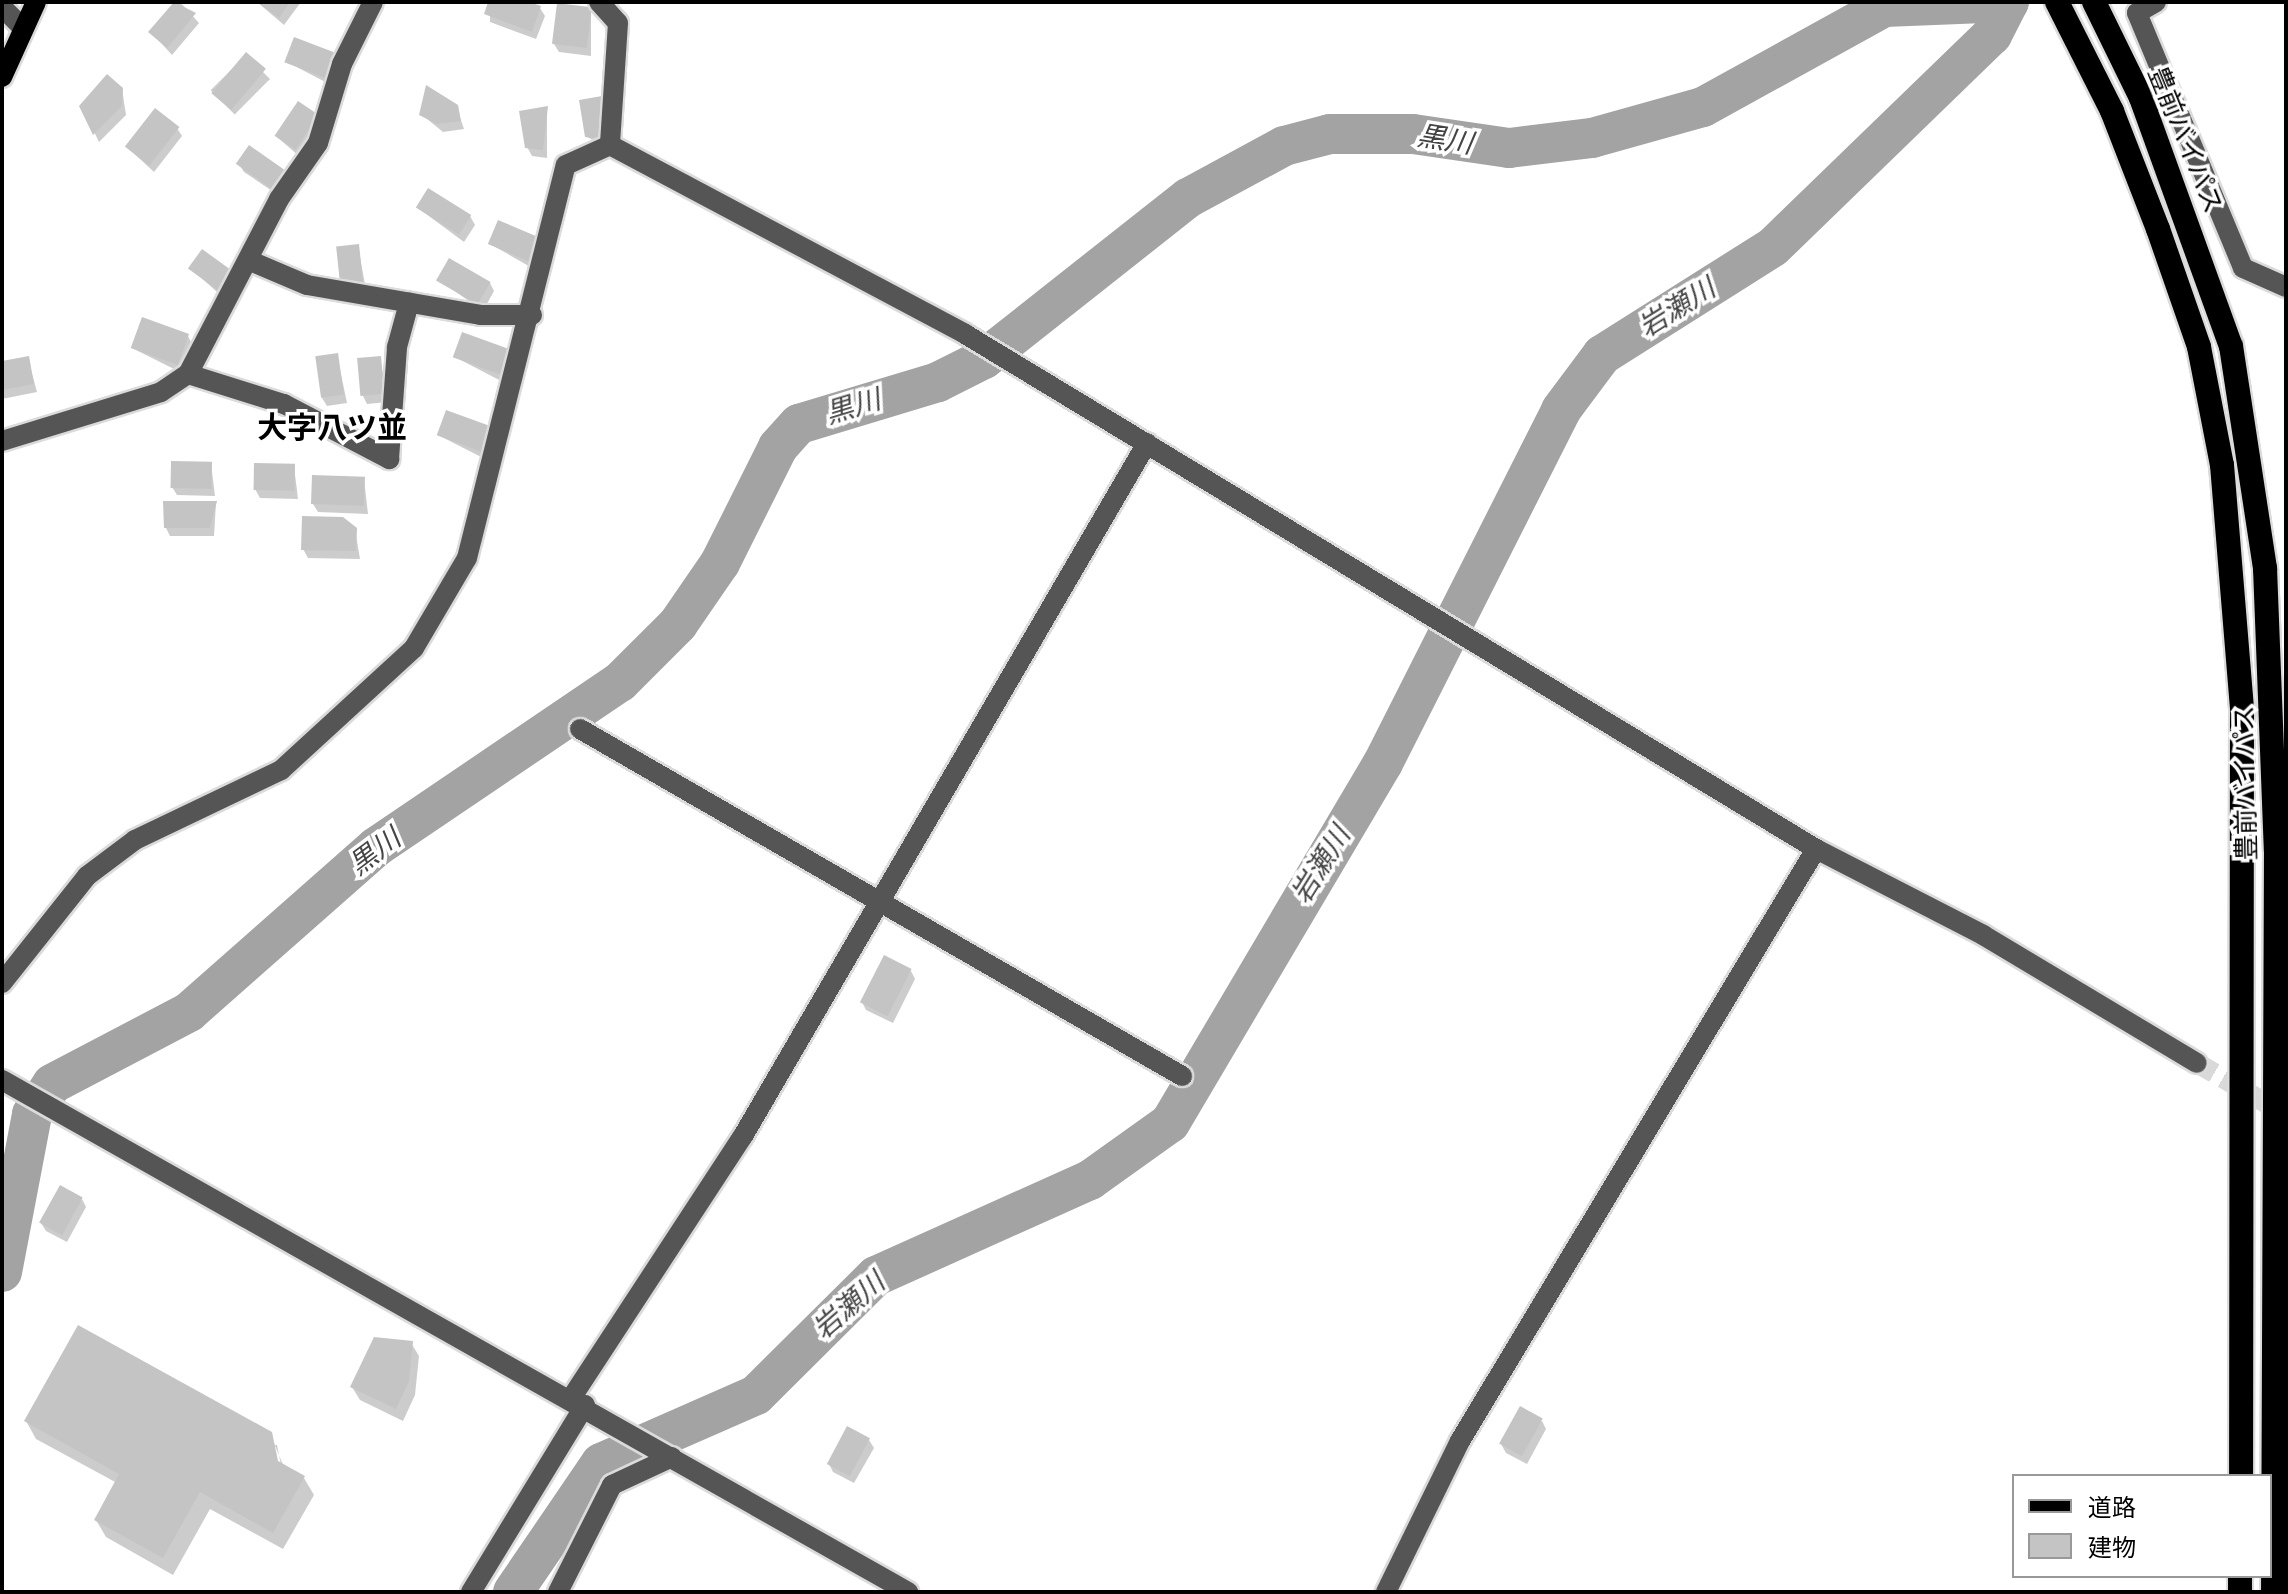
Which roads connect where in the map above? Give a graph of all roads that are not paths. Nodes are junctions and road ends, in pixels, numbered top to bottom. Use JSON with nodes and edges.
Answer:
{"nodes":[{"id":1,"x":36,"y":2,"type":"edge"},
{"id":2,"x":373,"y":2,"type":"edge"},
{"id":3,"x":599,"y":2,"type":"edge"},
{"id":4,"x":2057,"y":2,"type":"edge"},
{"id":5,"x":2094,"y":2,"type":"edge"},
{"id":6,"x":2156,"y":2,"type":"edge"},
{"id":7,"x":2,"y":7,"type":"edge"},
{"id":8,"x":21,"y":26,"type":"junction"},
{"id":9,"x":2,"y":77,"type":"edge"},
{"id":10,"x":610,"y":145,"type":"junction"},
{"id":11,"x":248,"y":260,"type":"junction"},
{"id":12,"x":2286,"y":287,"type":"edge"},
{"id":13,"x":409,"y":303,"type":"junction"},
{"id":14,"x":532,"y":315,"type":"junction"},
{"id":15,"x":188,"y":374,"type":"junction"},
{"id":16,"x":2,"y":441,"type":"edge"},
{"id":17,"x":1147,"y":443,"type":"junction"},
{"id":18,"x":580,"y":729,"type":"dead end"},
{"id":19,"x":1816,"y":849,"type":"junction"},
{"id":20,"x":883,"y":899,"type":"junction"},
{"id":21,"x":2,"y":983,"type":"edge"},
{"id":22,"x":2197,"y":1063,"type":"tunnel mouth"},
{"id":23,"x":1182,"y":1076,"type":"dead end"},
{"id":24,"x":2,"y":1080,"type":"edge"},
{"id":25,"x":579,"y":1401,"type":"junction"},
{"id":26,"x":664,"y":1452,"type":"junction"},
{"id":27,"x":2241,"y":1474,"type":"edge"},
{"id":28,"x":471,"y":1592,"type":"edge"},
{"id":29,"x":558,"y":1592,"type":"edge"},
{"id":30,"x":908,"y":1592,"type":"edge"},
{"id":31,"x":1386,"y":1592,"type":"edge"},
{"id":32,"x":2273,"y":1592,"type":"edge"}],
"edges":[{"from":1,"to":8,"type":"main road"},
{"from":2,"to":11,"type":"street"},
{"from":3,"to":10,"type":"street"},
{"from":4,"to":27,"type":"highway","name":"豊前バイパス"},
{"from":5,"to":32,"type":"highway","name":"豊前バイパス"},
{"from":6,"to":12,"type":"street"},
{"from":7,"to":8,"type":"street"},
{"from":8,"to":9,"type":"main road"},
{"from":10,"to":14,"type":"street"},
{"from":10,"to":17,"type":"street"},
{"from":11,"to":13,"type":"street"},
{"from":11,"to":15,"type":"street"},
{"from":13,"to":14,"type":"street"},
{"from":13,"to":15,"type":"street"},
{"from":14,"to":21,"type":"street"},
{"from":15,"to":16,"type":"street"},
{"from":17,"to":19,"type":"street"},
{"from":17,"to":20,"type":"street"},
{"from":18,"to":20,"type":"street"},
{"from":19,"to":22,"type":"street"},
{"from":19,"to":31,"type":"street"},
{"from":20,"to":23,"type":"street"},
{"from":20,"to":25,"type":"street"},
{"from":24,"to":25,"type":"street"},
{"from":25,"to":26,"type":"street"},
{"from":25,"to":28,"type":"street"},
{"from":26,"to":29,"type":"street"},
{"from":26,"to":30,"type":"street"}]}
